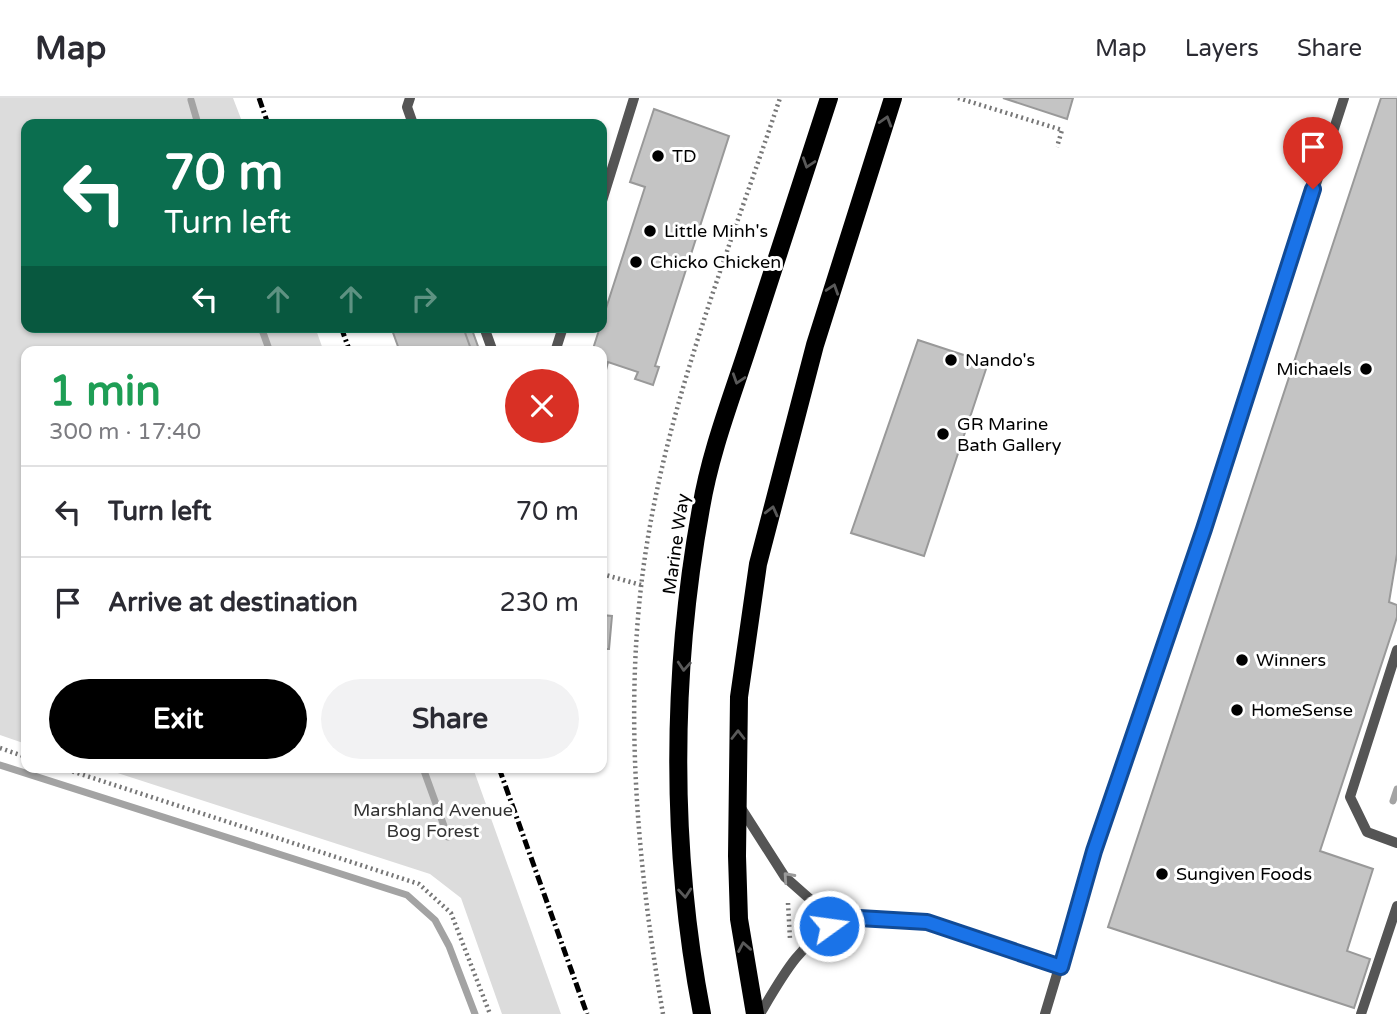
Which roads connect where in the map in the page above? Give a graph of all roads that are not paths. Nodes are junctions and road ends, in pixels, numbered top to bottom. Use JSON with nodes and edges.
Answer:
{"nodes":[{"id":1,"x":410,"y":98,"type":"edge"},
{"id":2,"x":635,"y":98,"type":"edge"},
{"id":3,"x":829,"y":98,"type":"edge"},
{"id":4,"x":893,"y":98,"type":"edge"},
{"id":5,"x":1344,"y":98,"type":"edge"},
{"id":6,"x":411,"y":119,"type":"edge"},
{"id":7,"x":607,"y":185,"type":"edge"},
{"id":8,"x":1397,"y":650,"type":"edge"},
{"id":9,"x":738,"y":803,"type":"junction"},
{"id":10,"x":1397,"y":843,"type":"edge"},
{"id":11,"x":1397,"y":906,"type":"edge"},
{"id":12,"x":842,"y":917,"type":"junction"},
{"id":13,"x":1061,"y":967,"type":"junction"},
{"id":14,"x":702,"y":1014,"type":"edge"},
{"id":15,"x":758,"y":1014,"type":"edge"},
{"id":16,"x":1045,"y":1014,"type":"edge"},
{"id":17,"x":1361,"y":1014,"type":"edge"}],
"edges":[{"from":1,"to":6,"type":"lane"},
{"from":2,"to":7,"type":"lane"},
{"from":3,"to":14,"type":"main road","name":"Marine Way","one_way":true},
{"from":9,"to":4,"type":"main road","one_way":true},
{"from":5,"to":13,"type":"lane"},
{"from":8,"to":10,"type":"lane"},
{"from":12,"to":9,"type":"lane","one_way":true},
{"from":15,"to":9,"type":"main road","one_way":true},
{"from":11,"to":17,"type":"lane"},
{"from":12,"to":13,"type":"lane"},
{"from":12,"to":15,"type":"lane"},
{"from":13,"to":16,"type":"lane"}]}
